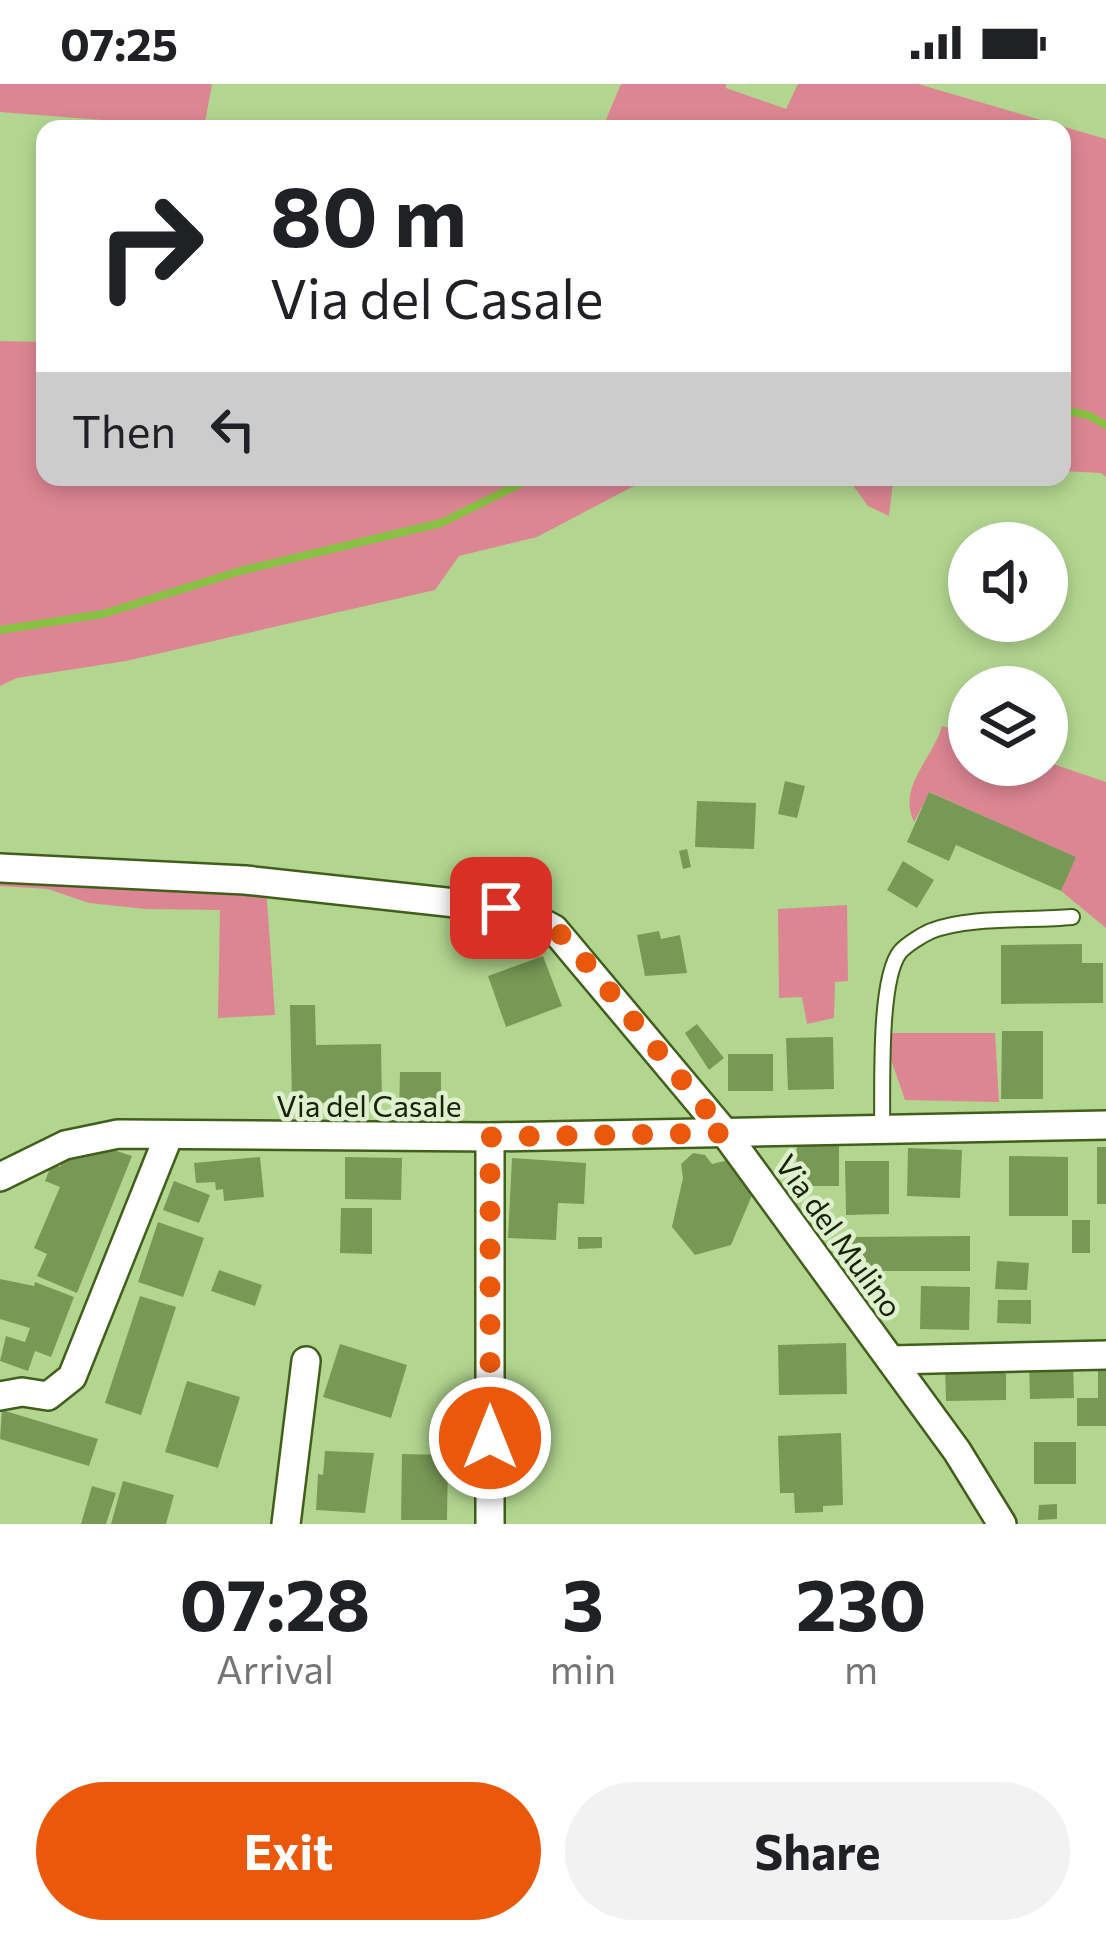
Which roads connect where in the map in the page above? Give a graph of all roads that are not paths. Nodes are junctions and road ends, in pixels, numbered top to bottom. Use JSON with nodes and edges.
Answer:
{"nodes":[{"id":1,"x":0,"y":868,"type":"edge"},
{"id":2,"x":1072,"y":917,"type":"dead end"},
{"id":3,"x":1106,"y":1125,"type":"edge"},
{"id":4,"x":882,"y":1129,"type":"junction"},
{"id":5,"x":725,"y":1133,"type":"junction"},
{"id":6,"x":169,"y":1135,"type":"junction"},
{"id":7,"x":490,"y":1137,"type":"junction"},
{"id":8,"x":0,"y":1177,"type":"edge"},
{"id":9,"x":1106,"y":1354,"type":"edge"},
{"id":10,"x":306,"y":1360,"type":"dead end"},
{"id":11,"x":891,"y":1360,"type":"junction"},
{"id":12,"x":0,"y":1396,"type":"edge"},
{"id":13,"x":286,"y":1524,"type":"edge"},
{"id":14,"x":490,"y":1524,"type":"edge"},
{"id":15,"x":1002,"y":1524,"type":"edge"}],
"edges":[{"from":1,"to":5,"type":"street","name":"Via del Mulino"},
{"from":2,"to":4,"type":"lane"},
{"from":3,"to":4,"type":"street","name":"Via del Casale"},
{"from":4,"to":5,"type":"street","name":"Via del Casale"},
{"from":5,"to":7,"type":"street","name":"Via del Casale"},
{"from":5,"to":11,"type":"street","name":"Via del Mulino"},
{"from":6,"to":7,"type":"street","name":"Via del Casale"},
{"from":6,"to":8,"type":"street","name":"Via del Casale"},
{"from":6,"to":12,"type":"street"},
{"from":7,"to":14,"type":"street"},
{"from":9,"to":11,"type":"street"},
{"from":10,"to":13,"type":"street"},
{"from":11,"to":15,"type":"street","name":"Via del Mulino"}]}
